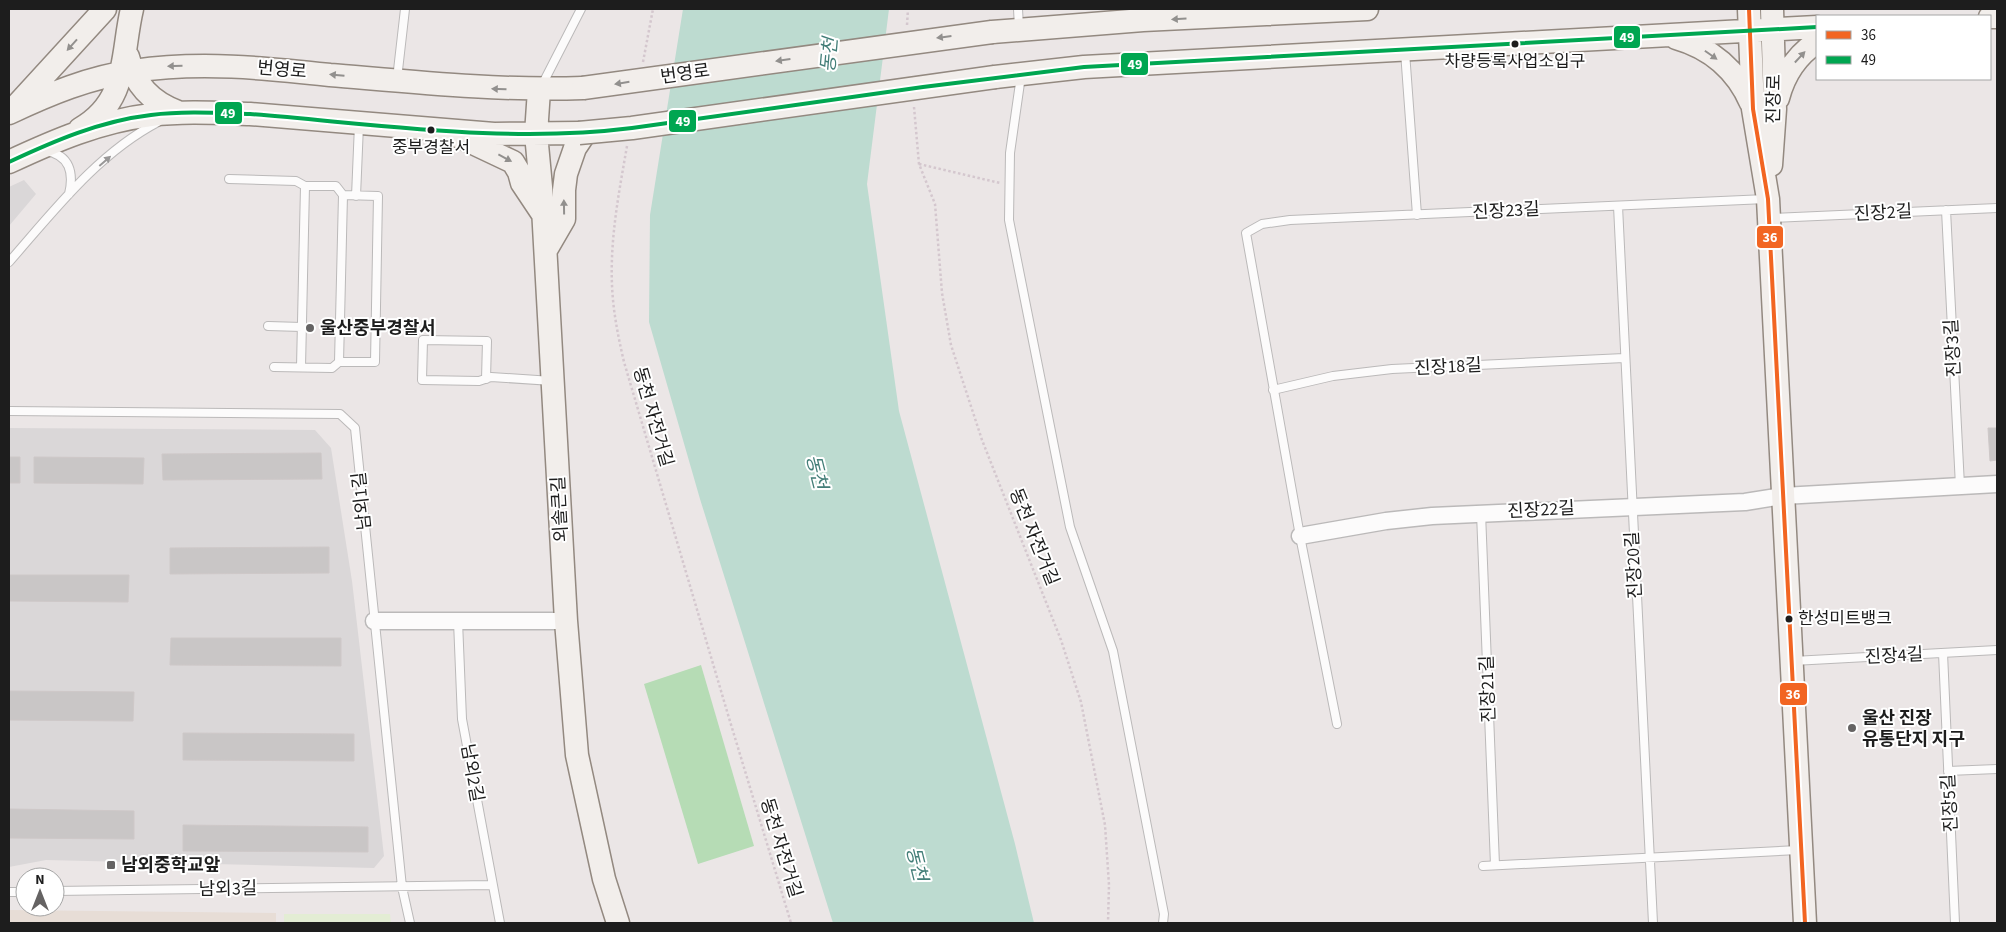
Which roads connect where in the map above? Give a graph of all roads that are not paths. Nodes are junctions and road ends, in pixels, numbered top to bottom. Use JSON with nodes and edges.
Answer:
{"nodes":[{"id":1,"x":105,"y":9,"type":"edge"},
{"id":2,"x":132,"y":9,"type":"edge"},
{"id":3,"x":405,"y":9,"type":"edge"},
{"id":4,"x":580,"y":9,"type":"edge"},
{"id":5,"x":1367,"y":9,"type":"edge"},
{"id":6,"x":1749,"y":9,"type":"edge"},
{"id":7,"x":1019,"y":19,"type":"edge"},
{"id":8,"x":1773,"y":19,"type":"edge"},
{"id":9,"x":1816,"y":27,"type":"edge"},
{"id":10,"x":1750,"y":31,"type":"junction"},
{"id":11,"x":1667,"y":36,"type":"junction"},
{"id":12,"x":1816,"y":43,"type":"edge"},
{"id":13,"x":1405,"y":49,"type":"junction"},
{"id":14,"x":127,"y":72,"type":"junction"},
{"id":15,"x":1022,"y":74,"type":"junction"},
{"id":16,"x":397,"y":81,"type":"junction"},
{"id":17,"x":539,"y":90,"type":"junction"},
{"id":18,"x":1753,"y":109,"type":"junction"},
{"id":19,"x":1775,"y":109,"type":"junction"},
{"id":20,"x":10,"y":112,"type":"edge"},
{"id":21,"x":181,"y":113,"type":"junction"},
{"id":22,"x":359,"y":123,"type":"junction"},
{"id":23,"x":445,"y":130,"type":"junction"},
{"id":24,"x":582,"y":133,"type":"junction"},
{"id":25,"x":536,"y":134,"type":"junction"},
{"id":26,"x":66,"y":136,"type":"junction"},
{"id":27,"x":31,"y":152,"type":"junction"},
{"id":28,"x":9,"y":162,"type":"edge"},
{"id":29,"x":229,"y":179,"type":"dead end"},
{"id":30,"x":305,"y":186,"type":"junction"},
{"id":31,"x":69,"y":194,"type":"junction"},
{"id":32,"x":343,"y":195,"type":"junction"},
{"id":33,"x":356,"y":196,"type":"junction"},
{"id":34,"x":1618,"y":206,"type":"junction"},
{"id":35,"x":1997,"y":208,"type":"edge"},
{"id":36,"x":1769,"y":209,"type":"junction"},
{"id":37,"x":1946,"y":210,"type":"junction"},
{"id":38,"x":1417,"y":215,"type":"junction"},
{"id":39,"x":544,"y":216,"type":"junction"},
{"id":40,"x":546,"y":250,"type":"junction"},
{"id":41,"x":9,"y":262,"type":"edge"},
{"id":42,"x":268,"y":326,"type":"dead end"},
{"id":43,"x":302,"y":326,"type":"junction"},
{"id":44,"x":1624,"y":358,"type":"junction"},
{"id":45,"x":339,"y":362,"type":"junction"},
{"id":46,"x":274,"y":367,"type":"dead end"},
{"id":47,"x":301,"y":367,"type":"junction"},
{"id":48,"x":486,"y":379,"type":"junction"},
{"id":49,"x":553,"y":381,"type":"junction"},
{"id":50,"x":1273,"y":390,"type":"junction"},
{"id":51,"x":9,"y":411,"type":"edge"},
{"id":52,"x":1997,"y":484,"type":"edge"},
{"id":53,"x":1960,"y":486,"type":"junction"},
{"id":54,"x":1783,"y":496,"type":"junction"},
{"id":55,"x":1631,"y":506,"type":"junction"},
{"id":56,"x":1481,"y":513,"type":"junction"},
{"id":57,"x":1300,"y":536,"type":"junction"},
{"id":58,"x":374,"y":620,"type":"junction"},
{"id":59,"x":458,"y":620,"type":"junction"},
{"id":60,"x":566,"y":620,"type":"junction"},
{"id":61,"x":1997,"y":650,"type":"edge"},
{"id":62,"x":1943,"y":653,"type":"junction"},
{"id":63,"x":1791,"y":662,"type":"junction"},
{"id":64,"x":1337,"y":724,"type":"dead end"},
{"id":65,"x":1997,"y":769,"type":"edge"},
{"id":66,"x":1948,"y":771,"type":"junction"},
{"id":67,"x":1801,"y":850,"type":"junction"},
{"id":68,"x":1650,"y":857,"type":"junction"},
{"id":69,"x":1495,"y":865,"type":"junction"},
{"id":70,"x":1483,"y":866,"type":"dead end"},
{"id":71,"x":492,"y":885,"type":"junction"},
{"id":72,"x":402,"y":887,"type":"junction"},
{"id":73,"x":65,"y":892,"type":"edge"},
{"id":74,"x":410,"y":923,"type":"edge"},
{"id":75,"x":500,"y":923,"type":"edge"},
{"id":76,"x":618,"y":923,"type":"edge"},
{"id":77,"x":1163,"y":923,"type":"edge"},
{"id":78,"x":1653,"y":923,"type":"edge"},
{"id":79,"x":1805,"y":923,"type":"edge"},
{"id":80,"x":1955,"y":923,"type":"edge"}],
"edges":[{"from":1,"to":20,"type":"main road","one_way":true},
{"from":2,"to":14,"type":"main road"},
{"from":3,"to":16,"type":"lane"},
{"from":4,"to":17,"type":"lane"},
{"from":5,"to":7,"type":"main road","name":"번영로","one_way":true},
{"from":6,"to":10,"type":"main road","name":"진장로"},
{"from":7,"to":17,"type":"main road","name":"번영로","one_way":true,"bridge":true},
{"from":8,"to":9,"type":"main road"},
{"from":8,"to":10,"type":"main road"},
{"from":8,"to":19,"type":"main road","name":"진장로"},
{"from":10,"to":11,"type":"main road"},
{"from":10,"to":18,"type":"main road","name":"진장로"},
{"from":11,"to":13,"type":"main road"},
{"from":11,"to":18,"type":"main road","one_way":true},
{"from":19,"to":12,"type":"main road","one_way":true},
{"from":13,"to":15,"type":"main road"},
{"from":13,"to":38,"type":"lane"},
{"from":16,"to":14,"type":"main road","name":"번영로","one_way":true},
{"from":14,"to":20,"type":"main road","name":"번영로"},
{"from":14,"to":21,"type":"main road"},
{"from":14,"to":26,"type":"main road"},
{"from":15,"to":24,"type":"main road","bridge":true},
{"from":15,"to":77,"type":"lane"},
{"from":17,"to":16,"type":"main road","name":"번영로","one_way":true},
{"from":17,"to":25,"type":"main road","name":"외솔큰길"},
{"from":18,"to":36,"type":"main road","name":"진장로"},
{"from":19,"to":36,"type":"main road","name":"진장로"},
{"from":21,"to":22,"type":"main road"},
{"from":21,"to":26,"type":"main road"},
{"from":31,"to":21,"type":"lane","one_way":true},
{"from":22,"to":23,"type":"main road"},
{"from":22,"to":33,"type":"lane"},
{"from":23,"to":25,"type":"main road"},
{"from":23,"to":39,"type":"main road","one_way":true},
{"from":24,"to":25,"type":"main road"},
{"from":40,"to":24,"type":"main road","one_way":true},
{"from":25,"to":39,"type":"main road","name":"외솔큰길"},
{"from":26,"to":27,"type":"main road"},
{"from":27,"to":28,"type":"main road"},
{"from":27,"to":31,"type":"lane"},
{"from":29,"to":30,"type":"lane"},
{"from":30,"to":32,"type":"lane"},
{"from":30,"to":43,"type":"lane"},
{"from":31,"to":41,"type":"lane"},
{"from":32,"to":33,"type":"lane"},
{"from":32,"to":45,"type":"lane"},
{"from":33,"to":45,"type":"lane"},
{"from":34,"to":36,"type":"lane","name":"진장23길"},
{"from":34,"to":38,"type":"lane","name":"진장23길"},
{"from":34,"to":44,"type":"lane","name":"진장20길"},
{"from":35,"to":37,"type":"lane","name":"진장2길"},
{"from":36,"to":37,"type":"lane","name":"진장2길"},
{"from":36,"to":54,"type":"main road","name":"진장로"},
{"from":37,"to":53,"type":"lane","name":"진장3길"},
{"from":38,"to":50,"type":"lane","name":"진장23길"},
{"from":39,"to":40,"type":"main road","name":"외솔큰길"},
{"from":40,"to":49,"type":"main road","name":"외솔큰길"},
{"from":42,"to":43,"type":"lane"},
{"from":43,"to":47,"type":"lane"},
{"from":44,"to":50,"type":"lane","name":"진장18길"},
{"from":44,"to":55,"type":"lane","name":"진장20길"},
{"from":45,"to":47,"type":"lane"},
{"from":46,"to":47,"type":"lane"},
{"from":48,"to":48,"type":"lane"},
{"from":48,"to":49,"type":"lane"},
{"from":49,"to":60,"type":"main road","name":"외솔큰길"},
{"from":50,"to":57,"type":"lane"},
{"from":51,"to":58,"type":"lane","name":"남외1길"},
{"from":52,"to":53,"type":"street"},
{"from":53,"to":54,"type":"street"},
{"from":54,"to":55,"type":"street","name":"진장22길"},
{"from":54,"to":63,"type":"main road","name":"진장로"},
{"from":55,"to":56,"type":"street","name":"진장22길"},
{"from":55,"to":68,"type":"lane","name":"진장20길"},
{"from":56,"to":57,"type":"street","name":"진장22길"},
{"from":56,"to":69,"type":"lane","name":"진장21길"},
{"from":57,"to":64,"type":"lane"},
{"from":58,"to":59,"type":"street"},
{"from":58,"to":72,"type":"lane","name":"남외1길"},
{"from":59,"to":60,"type":"street"},
{"from":59,"to":71,"type":"lane","name":"남외2길"},
{"from":60,"to":76,"type":"main road","name":"외솔큰길"},
{"from":61,"to":62,"type":"lane","name":"진장4길"},
{"from":62,"to":63,"type":"lane","name":"진장4길"},
{"from":62,"to":66,"type":"lane","name":"진장5길"},
{"from":63,"to":67,"type":"main road","name":"진장로"},
{"from":65,"to":66,"type":"lane"},
{"from":66,"to":80,"type":"lane","name":"진장5길"},
{"from":67,"to":68,"type":"lane"},
{"from":67,"to":79,"type":"main road","name":"진장로"},
{"from":68,"to":69,"type":"lane"},
{"from":68,"to":78,"type":"lane","name":"진장20길"},
{"from":69,"to":70,"type":"lane"},
{"from":71,"to":72,"type":"lane","name":"남외3길"},
{"from":71,"to":75,"type":"lane","name":"남외2길"},
{"from":72,"to":73,"type":"lane","name":"남외3길"},
{"from":72,"to":74,"type":"lane","name":"남외1길"}]}
